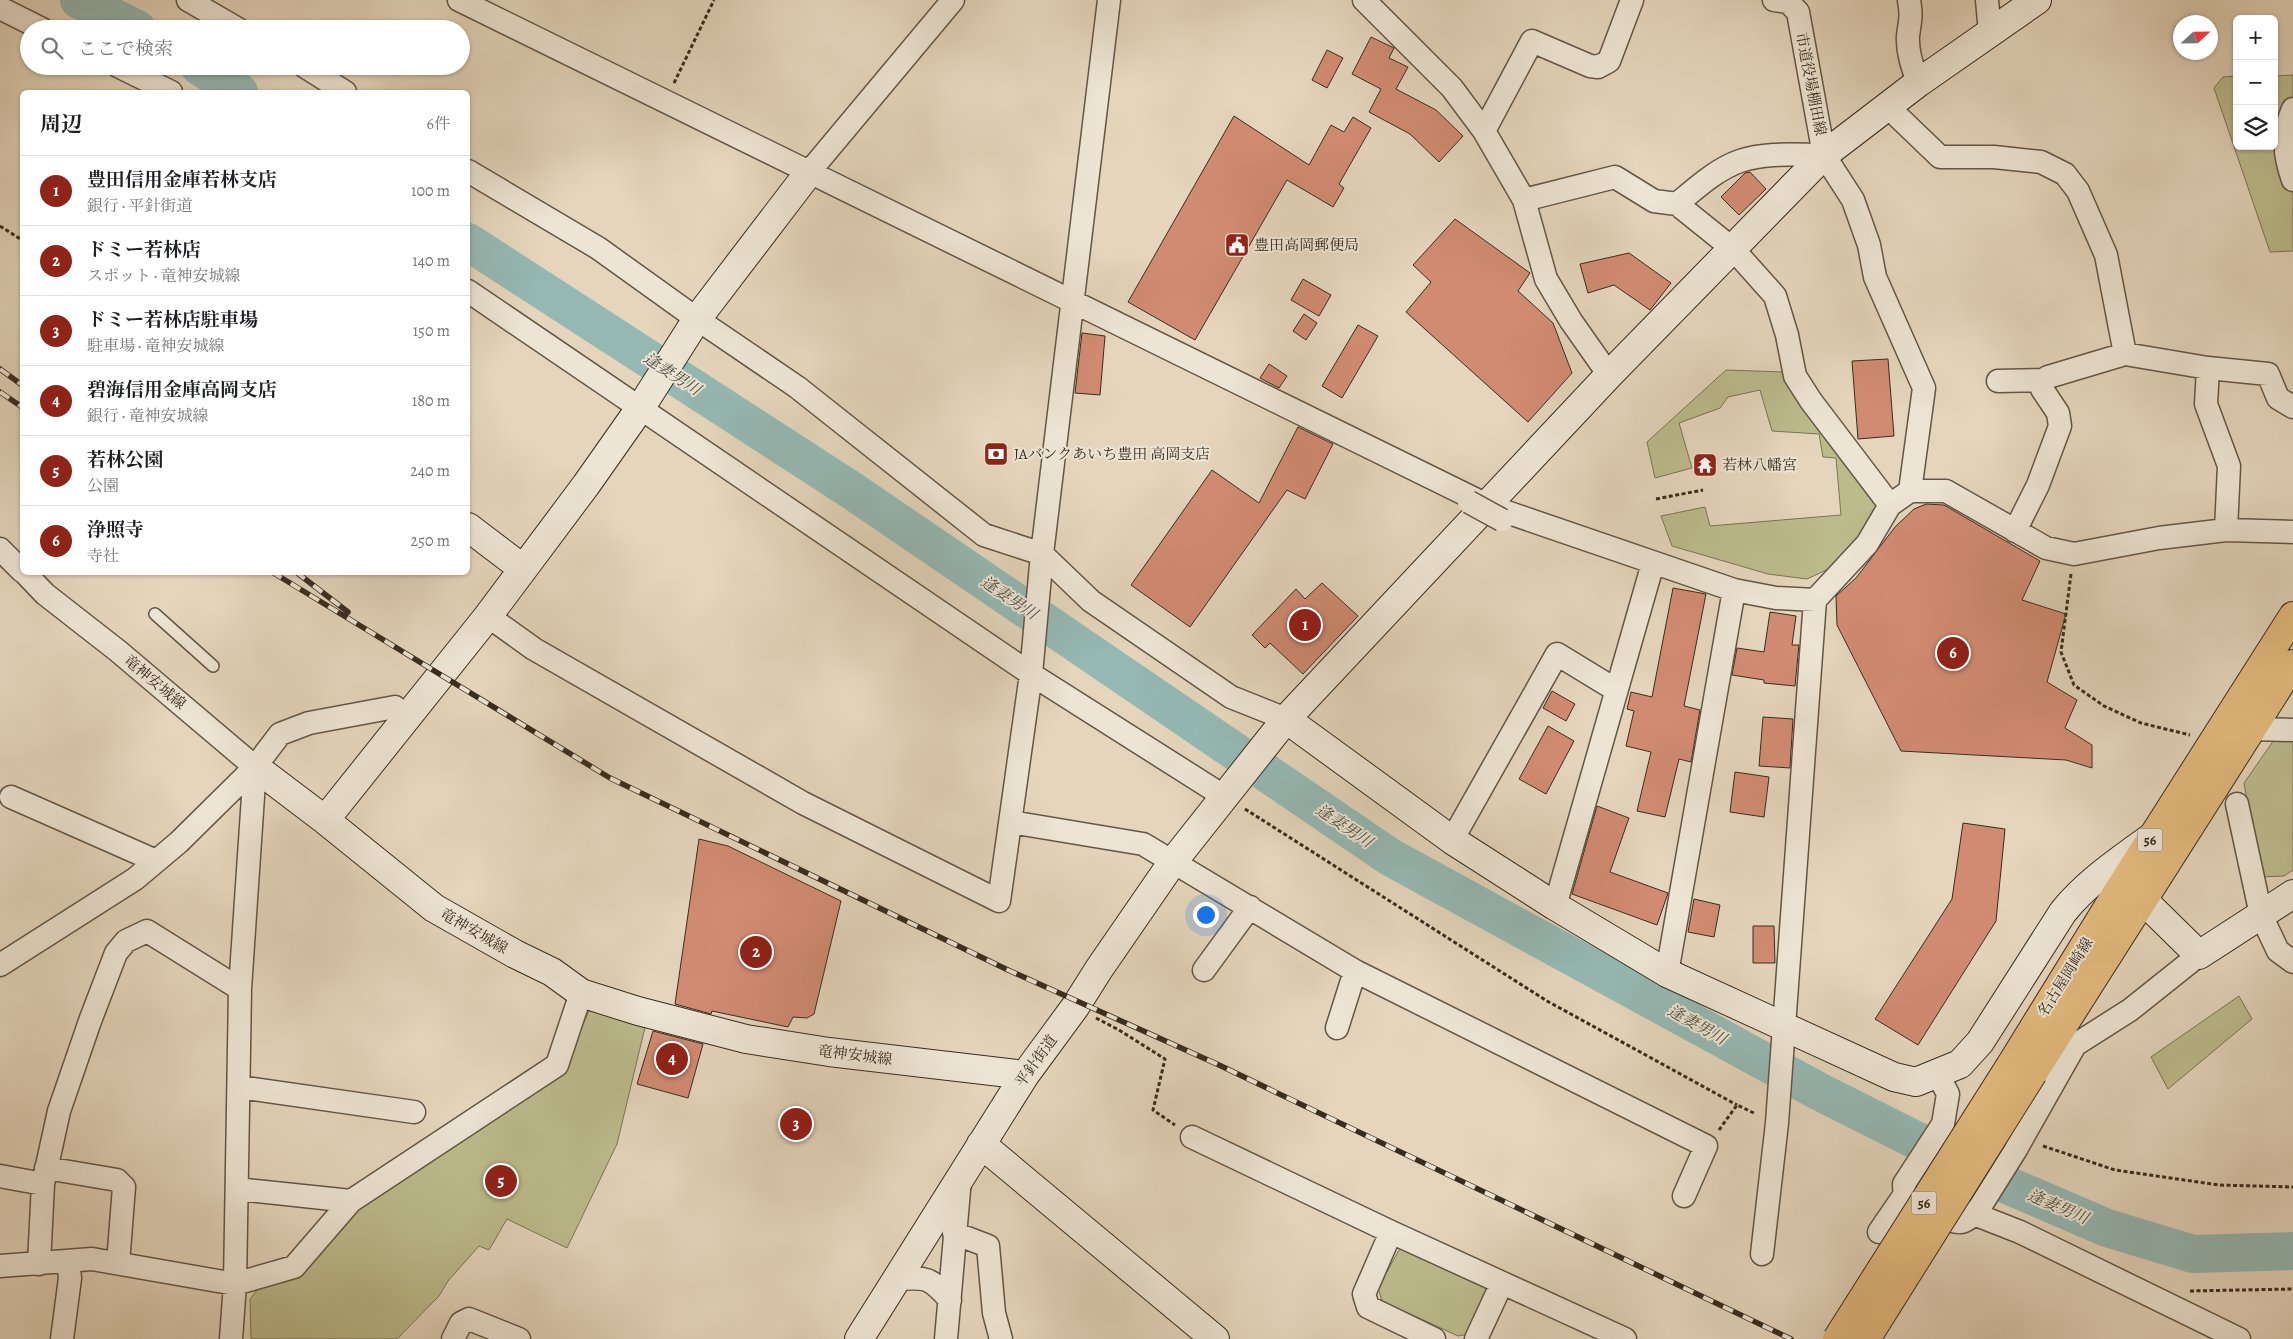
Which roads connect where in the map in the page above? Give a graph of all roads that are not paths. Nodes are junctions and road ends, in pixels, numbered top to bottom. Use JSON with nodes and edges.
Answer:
{"nodes":[{"id":1,"x":188,"y":0,"type":"edge"},
{"id":2,"x":459,"y":0,"type":"edge"},
{"id":3,"x":953,"y":0,"type":"edge"},
{"id":4,"x":1109,"y":0,"type":"edge"},
{"id":5,"x":1364,"y":0,"type":"edge"},
{"id":6,"x":1632,"y":0,"type":"edge"},
{"id":7,"x":1774,"y":0,"type":"edge"},
{"id":8,"x":1909,"y":0,"type":"edge"},
{"id":9,"x":1987,"y":0,"type":"edge"},
{"id":10,"x":2037,"y":0,"type":"edge"},
{"id":11,"x":0,"y":8,"type":"edge"},
{"id":12,"x":24,"y":20,"type":"edge"},
{"id":13,"x":222,"y":20,"type":"edge"},
{"id":14,"x":1990,"y":33,"type":"junction"},
{"id":15,"x":137,"y":75,"type":"edge"},
{"id":16,"x":318,"y":75,"type":"edge"},
{"id":17,"x":1918,"y":83,"type":"junction"},
{"id":18,"x":168,"y":90,"type":"edge"},
{"id":19,"x":342,"y":90,"type":"edge"},
{"id":20,"x":1888,"y":106,"type":"junction"},
{"id":21,"x":2293,"y":109,"type":"edge"},
{"id":22,"x":1484,"y":130,"type":"junction"},
{"id":23,"x":1824,"y":155,"type":"junction"},
{"id":24,"x":810,"y":171,"type":"junction"},
{"id":25,"x":470,"y":172,"type":"edge"},
{"id":26,"x":2293,"y":180,"type":"edge"},
{"id":27,"x":1524,"y":200,"type":"junction"},
{"id":28,"x":1677,"y":204,"type":"junction"},
{"id":29,"x":1733,"y":249,"type":"junction"},
{"id":30,"x":470,"y":292,"type":"edge"},
{"id":31,"x":1073,"y":301,"type":"junction"},
{"id":32,"x":695,"y":322,"type":"junction"},
{"id":33,"x":2125,"y":354,"type":"junction"},
{"id":34,"x":2208,"y":368,"type":"junction"},
{"id":35,"x":1609,"y":376,"type":"junction"},
{"id":36,"x":2042,"y":380,"type":"junction"},
{"id":37,"x":1998,"y":381,"type":"dead end"},
{"id":38,"x":641,"y":406,"type":"junction"},
{"id":39,"x":2293,"y":407,"type":"edge"},
{"id":40,"x":1910,"y":491,"type":"junction"},
{"id":41,"x":1890,"y":505,"type":"junction"},
{"id":42,"x":1487,"y":509,"type":"junction"},
{"id":43,"x":470,"y":529,"type":"edge"},
{"id":44,"x":2226,"y":530,"type":"junction"},
{"id":45,"x":2015,"y":531,"type":"junction"},
{"id":46,"x":2293,"y":532,"type":"edge"},
{"id":47,"x":0,"y":549,"type":"edge"},
{"id":48,"x":1042,"y":559,"type":"junction"},
{"id":49,"x":1652,"y":563,"type":"junction"},
{"id":50,"x":522,"y":568,"type":"junction"},
{"id":51,"x":20,"y":569,"type":"edge"},
{"id":52,"x":26,"y":575,"type":"edge"},
{"id":53,"x":1734,"y":590,"type":"junction"},
{"id":54,"x":1815,"y":600,"type":"junction"},
{"id":55,"x":155,"y":614,"type":"dead end"},
{"id":56,"x":488,"y":616,"type":"junction"},
{"id":57,"x":2293,"y":616,"type":"edge"},
{"id":58,"x":2293,"y":664,"type":"edge"},
{"id":59,"x":213,"y":666,"type":"dead end"},
{"id":60,"x":1032,"y":669,"type":"junction"},
{"id":61,"x":1616,"y":690,"type":"junction"},
{"id":62,"x":395,"y":707,"type":"dead end"},
{"id":63,"x":1281,"y":724,"type":"junction"},
{"id":64,"x":2253,"y":729,"type":"junction"},
{"id":65,"x":2293,"y":730,"type":"edge"},
{"id":66,"x":255,"y":767,"type":"junction"},
{"id":67,"x":1226,"y":794,"type":"junction"},
{"id":68,"x":11,"y":796,"type":"dead end"},
{"id":69,"x":2236,"y":804,"type":"dead end"},
{"id":70,"x":325,"y":820,"type":"junction"},
{"id":71,"x":1011,"y":822,"type":"junction"},
{"id":72,"x":2154,"y":835,"type":"junction"},
{"id":73,"x":1452,"y":840,"type":"junction"},
{"id":74,"x":156,"y":861,"type":"junction"},
{"id":75,"x":1172,"y":863,"type":"junction"},
{"id":76,"x":2293,"y":894,"type":"edge"},
{"id":77,"x":2142,"y":899,"type":"junction"},
{"id":78,"x":1555,"y":906,"type":"junction"},
{"id":79,"x":1250,"y":907,"type":"junction"},
{"id":80,"x":2261,"y":915,"type":"junction"},
{"id":81,"x":2199,"y":955,"type":"junction"},
{"id":82,"x":2293,"y":962,"type":"edge"},
{"id":83,"x":0,"y":965,"type":"edge"},
{"id":84,"x":1204,"y":970,"type":"dead end"},
{"id":85,"x":1356,"y":971,"type":"junction"},
{"id":86,"x":1667,"y":972,"type":"junction"},
{"id":87,"x":240,"y":989,"type":"junction"},
{"id":88,"x":582,"y":993,"type":"junction"},
{"id":89,"x":1337,"y":1028,"type":"dead end"},
{"id":90,"x":1784,"y":1028,"type":"junction"},
{"id":91,"x":2022,"y":1069,"type":"junction"},
{"id":92,"x":1025,"y":1075,"type":"junction"},
{"id":93,"x":1938,"y":1075,"type":"junction"},
{"id":94,"x":239,"y":1087,"type":"junction"},
{"id":95,"x":414,"y":1112,"type":"dead end"},
{"id":96,"x":1192,"y":1137,"type":"road end"},
{"id":97,"x":981,"y":1144,"type":"junction"},
{"id":98,"x":0,"y":1176,"type":"edge"},
{"id":99,"x":44,"y":1176,"type":"junction"},
{"id":100,"x":960,"y":1178,"type":"junction"},
{"id":101,"x":236,"y":1189,"type":"junction"},
{"id":102,"x":1904,"y":1189,"type":"junction"},
{"id":103,"x":1684,"y":1196,"type":"dead end"},
{"id":104,"x":351,"y":1201,"type":"junction"},
{"id":105,"x":1977,"y":1211,"type":"junction"},
{"id":106,"x":1391,"y":1232,"type":"junction"},
{"id":107,"x":1879,"y":1232,"type":"dead end"},
{"id":108,"x":954,"y":1233,"type":"junction"},
{"id":109,"x":1762,"y":1254,"type":"dead end"},
{"id":110,"x":68,"y":1261,"type":"junction"},
{"id":111,"x":118,"y":1263,"type":"junction"},
{"id":112,"x":39,"y":1264,"type":"junction"},
{"id":113,"x":0,"y":1266,"type":"edge"},
{"id":114,"x":897,"y":1279,"type":"junction"},
{"id":115,"x":1502,"y":1283,"type":"junction"},
{"id":116,"x":235,"y":1284,"type":"junction"},
{"id":117,"x":950,"y":1300,"type":"junction"},
{"id":118,"x":1422,"y":1337,"type":"edge"},
{"id":119,"x":62,"y":1339,"type":"edge"},
{"id":120,"x":230,"y":1339,"type":"edge"},
{"id":121,"x":453,"y":1339,"type":"edge"},
{"id":122,"x":519,"y":1339,"type":"edge"},
{"id":123,"x":859,"y":1339,"type":"edge"},
{"id":124,"x":946,"y":1339,"type":"edge"},
{"id":125,"x":1001,"y":1339,"type":"edge"},
{"id":126,"x":1215,"y":1339,"type":"edge"},
{"id":127,"x":1476,"y":1339,"type":"edge"},
{"id":128,"x":1625,"y":1339,"type":"edge"},
{"id":129,"x":1837,"y":1339,"type":"edge"},
{"id":130,"x":1866,"y":1339,"type":"edge"},
{"id":131,"x":2240,"y":1339,"type":"edge"}],
"edges":[{"from":1,"to":13,"type":"street"},
{"from":2,"to":24,"type":"street"},
{"from":3,"to":24,"type":"street"},
{"from":4,"to":31,"type":"street"},
{"from":5,"to":22,"type":"street"},
{"from":6,"to":22,"type":"street"},
{"from":7,"to":23,"type":"street","name":"市道役場棚田線"},
{"from":8,"to":17,"type":"street"},
{"from":9,"to":14,"type":"street"},
{"from":10,"to":14,"type":"street","name":"平針街道"},
{"from":11,"to":12,"type":"street"},
{"from":14,"to":17,"type":"street","name":"平針街道"},
{"from":15,"to":18,"type":"street"},
{"from":16,"to":19,"type":"street"},
{"from":17,"to":20,"type":"street","name":"平針街道"},
{"from":20,"to":23,"type":"street","name":"平針街道"},
{"from":20,"to":33,"type":"street"},
{"from":21,"to":26,"type":"street"},
{"from":22,"to":27,"type":"street"},
{"from":23,"to":28,"type":"street"},
{"from":23,"to":29,"type":"street","name":"平針街道"},
{"from":23,"to":40,"type":"street"},
{"from":24,"to":31,"type":"street"},
{"from":24,"to":32,"type":"street"},
{"from":25,"to":32,"type":"street"},
{"from":27,"to":28,"type":"street"},
{"from":27,"to":35,"type":"street"},
{"from":28,"to":29,"type":"street"},
{"from":29,"to":35,"type":"street","name":"平針街道"},
{"from":29,"to":41,"type":"street"},
{"from":30,"to":38,"type":"street"},
{"from":31,"to":42,"type":"street"},
{"from":31,"to":48,"type":"street"},
{"from":32,"to":38,"type":"street"},
{"from":32,"to":48,"type":"street"},
{"from":33,"to":34,"type":"street"},
{"from":33,"to":36,"type":"street"},
{"from":34,"to":39,"type":"street"},
{"from":34,"to":44,"type":"street"},
{"from":35,"to":42,"type":"street","name":"平針街道"},
{"from":36,"to":37,"type":"street"},
{"from":36,"to":45,"type":"street"},
{"from":38,"to":50,"type":"street"},
{"from":38,"to":60,"type":"street"},
{"from":40,"to":41,"type":"street"},
{"from":40,"to":45,"type":"street"},
{"from":41,"to":54,"type":"street"},
{"from":42,"to":49,"type":"street"},
{"from":42,"to":63,"type":"street","name":"平針街道"},
{"from":43,"to":50,"type":"street"},
{"from":44,"to":45,"type":"street"},
{"from":44,"to":46,"type":"street"},
{"from":47,"to":51,"type":"street","name":"竜神安城線"},
{"from":48,"to":60,"type":"street"},
{"from":48,"to":63,"type":"street"},
{"from":49,"to":53,"type":"street"},
{"from":49,"to":61,"type":"street"},
{"from":50,"to":56,"type":"street"},
{"from":52,"to":66,"type":"street","name":"竜神安城線"},
{"from":53,"to":54,"type":"street"},
{"from":53,"to":86,"type":"street"},
{"from":54,"to":90,"type":"street"},
{"from":55,"to":59,"type":"lane"},
{"from":56,"to":70,"type":"street"},
{"from":56,"to":71,"type":"street"},
{"from":57,"to":72,"type":"main road","name":"名古屋岡崎線","number":"56"},
{"from":58,"to":64,"type":"main road","name":"名古屋岡崎線","number":"56"},
{"from":60,"to":67,"type":"street"},
{"from":60,"to":71,"type":"street"},
{"from":61,"to":73,"type":"street"},
{"from":61,"to":78,"type":"street"},
{"from":62,"to":66,"type":"street"},
{"from":63,"to":67,"type":"street","name":"平針街道"},
{"from":63,"to":73,"type":"street"},
{"from":64,"to":65,"type":"street"},
{"from":64,"to":77,"type":"main road","name":"名古屋岡崎線","number":"56"},
{"from":66,"to":70,"type":"street","name":"竜神安城線"},
{"from":66,"to":74,"type":"street"},
{"from":66,"to":87,"type":"street"},
{"from":67,"to":75,"type":"street","name":"平針街道"},
{"from":68,"to":74,"type":"street"},
{"from":69,"to":80,"type":"street"},
{"from":70,"to":88,"type":"street","name":"竜神安城線"},
{"from":71,"to":75,"type":"street"},
{"from":72,"to":91,"type":"main road","name":"名古屋岡崎線","number":"56"},
{"from":72,"to":93,"type":"street"},
{"from":73,"to":78,"type":"street"},
{"from":74,"to":83,"type":"street"},
{"from":75,"to":79,"type":"street"},
{"from":75,"to":92,"type":"street","name":"平針街道"},
{"from":76,"to":80,"type":"street"},
{"from":77,"to":81,"type":"street"},
{"from":77,"to":91,"type":"main road","name":"名古屋岡崎線","number":"56"},
{"from":78,"to":86,"type":"street"},
{"from":79,"to":84,"type":"street"},
{"from":79,"to":85,"type":"street"},
{"from":80,"to":81,"type":"street"},
{"from":80,"to":82,"type":"street"},
{"from":81,"to":105,"type":"street"},
{"from":85,"to":89,"type":"street"},
{"from":85,"to":103,"type":"street"},
{"from":86,"to":90,"type":"street"},
{"from":87,"to":94,"type":"street"},
{"from":87,"to":99,"type":"street"},
{"from":88,"to":92,"type":"street","name":"竜神安城線"},
{"from":88,"to":104,"type":"street"},
{"from":90,"to":93,"type":"street"},
{"from":90,"to":109,"type":"street"},
{"from":91,"to":129,"type":"main road","name":"名古屋岡崎線","number":"56","bridge":true},
{"from":91,"to":130,"type":"main road","name":"名古屋岡崎線","number":"56","bridge":true},
{"from":92,"to":97,"type":"street","name":"平針街道"},
{"from":93,"to":102,"type":"street"},
{"from":94,"to":95,"type":"street"},
{"from":94,"to":101,"type":"street"},
{"from":96,"to":106,"type":"street"},
{"from":97,"to":100,"type":"street","name":"平針街道"},
{"from":97,"to":126,"type":"street"},
{"from":98,"to":99,"type":"street"},
{"from":99,"to":111,"type":"street"},
{"from":99,"to":112,"type":"street"},
{"from":100,"to":108,"type":"street"},
{"from":100,"to":114,"type":"street","name":"平針街道"},
{"from":101,"to":104,"type":"street"},
{"from":101,"to":116,"type":"street"},
{"from":102,"to":105,"type":"street"},
{"from":102,"to":107,"type":"street"},
{"from":104,"to":116,"type":"street"},
{"from":105,"to":131,"type":"street"},
{"from":106,"to":115,"type":"street"},
{"from":106,"to":118,"type":"street"},
{"from":108,"to":117,"type":"street"},
{"from":108,"to":125,"type":"street"},
{"from":110,"to":111,"type":"street"},
{"from":110,"to":112,"type":"street"},
{"from":110,"to":119,"type":"street"},
{"from":111,"to":116,"type":"street"},
{"from":112,"to":113,"type":"street"},
{"from":114,"to":117,"type":"street"},
{"from":114,"to":123,"type":"street","name":"平針街道"},
{"from":115,"to":127,"type":"street"},
{"from":115,"to":128,"type":"street"},
{"from":116,"to":120,"type":"street"},
{"from":117,"to":124,"type":"street"},
{"from":121,"to":122,"type":"street"}]}
